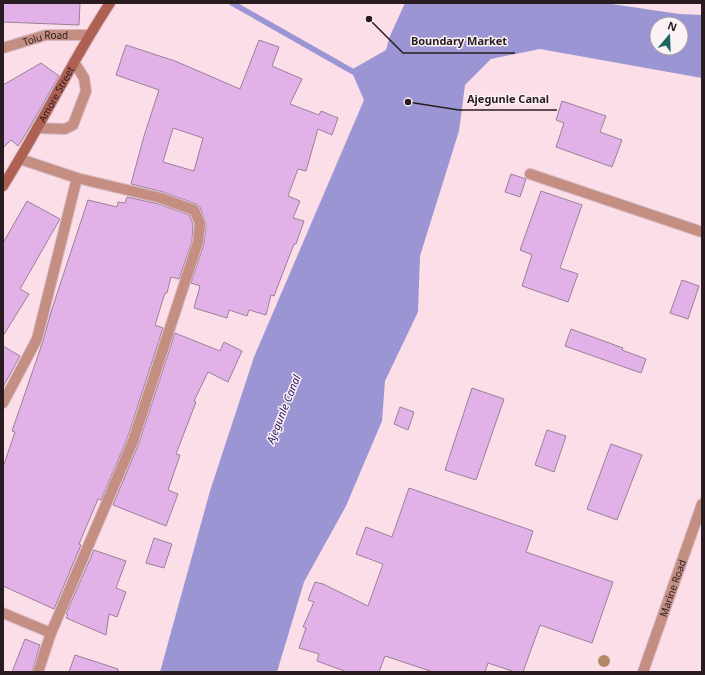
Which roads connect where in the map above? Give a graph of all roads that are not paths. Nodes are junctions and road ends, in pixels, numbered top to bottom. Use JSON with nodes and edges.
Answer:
{"nodes":[{"id":1,"x":110,"y":3,"type":"edge"},
{"id":2,"x":89,"y":35,"type":"junction"},
{"id":3,"x":3,"y":48,"type":"edge"},
{"id":4,"x":74,"y":62,"type":"junction"},
{"id":5,"x":37,"y":128,"type":"junction"},
{"id":6,"x":20,"y":159,"type":"junction"},
{"id":7,"x":530,"y":174,"type":"dead end"},
{"id":8,"x":77,"y":178,"type":"junction"},
{"id":9,"x":3,"y":186,"type":"edge"},
{"id":10,"x":702,"y":232,"type":"edge"},
{"id":11,"x":3,"y":403,"type":"edge"},
{"id":12,"x":702,"y":504,"type":"edge"},
{"id":13,"x":3,"y":613,"type":"edge"},
{"id":14,"x":51,"y":633,"type":"junction"},
{"id":15,"x":38,"y":672,"type":"edge"},
{"id":16,"x":643,"y":672,"type":"edge"}],
"edges":[{"from":1,"to":2,"type":"main road","name":"Amore Street"},
{"from":2,"to":3,"type":"street","name":"Tolu Road"},
{"from":2,"to":4,"type":"main road","name":"Amore Street"},
{"from":4,"to":5,"type":"main road","name":"Amore Street"},
{"from":4,"to":5,"type":"street"},
{"from":5,"to":6,"type":"main road","name":"Amore Street"},
{"from":6,"to":8,"type":"street"},
{"from":6,"to":9,"type":"main road","name":"Amore Street"},
{"from":7,"to":10,"type":"street"},
{"from":8,"to":11,"type":"street"},
{"from":8,"to":14,"type":"street"},
{"from":12,"to":16,"type":"street","name":"Marine Road"},
{"from":13,"to":14,"type":"street"},
{"from":14,"to":15,"type":"street"}]}
